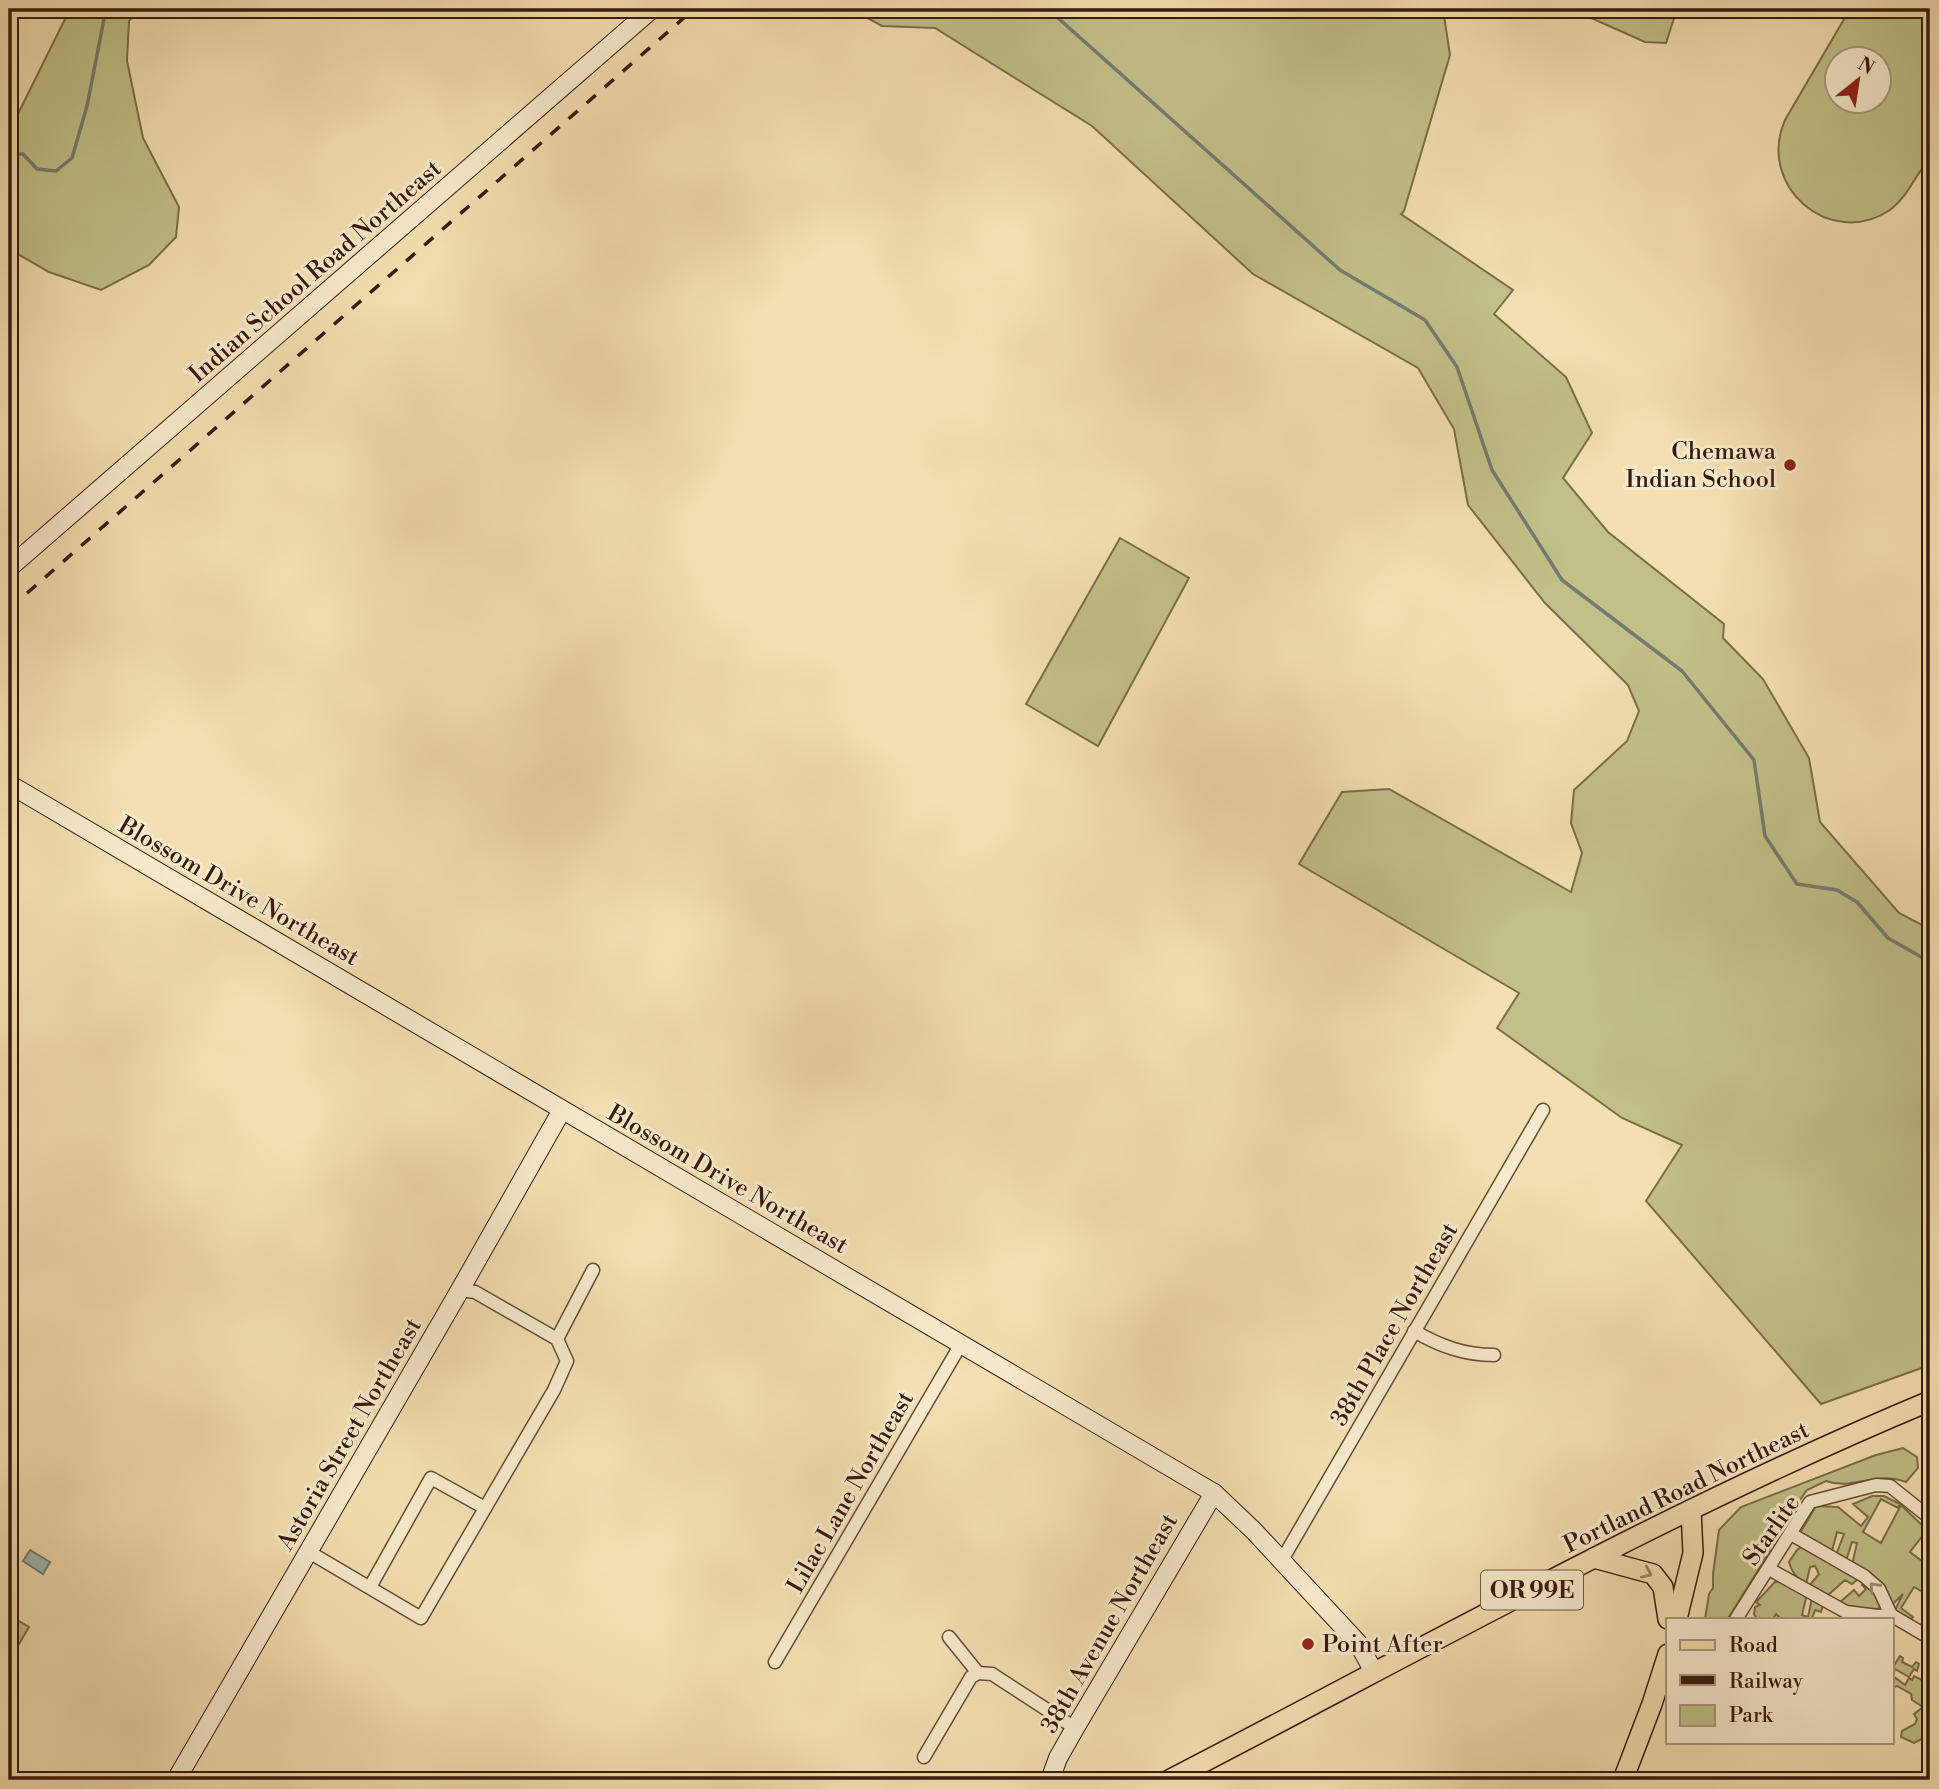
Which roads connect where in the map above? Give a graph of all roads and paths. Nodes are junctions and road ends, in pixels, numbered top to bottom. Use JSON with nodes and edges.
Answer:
{"nodes":[{"id":1,"x":652,"y":9,"type":"edge"},
{"id":2,"x":9,"y":568,"type":"edge"},
{"id":3,"x":9,"y":784,"type":"edge"},
{"id":4,"x":562,"y":1110,"type":"junction"},
{"id":5,"x":1544,"y":1110,"type":"dead end"},
{"id":6,"x":593,"y":1270,"type":"dead end"},
{"id":7,"x":460,"y":1290,"type":"junction"},
{"id":8,"x":1414,"y":1331,"type":"junction"},
{"id":9,"x":557,"y":1339,"type":"junction"},
{"id":10,"x":961,"y":1344,"type":"junction"},
{"id":11,"x":1494,"y":1355,"type":"dead end"},
{"id":12,"x":1930,"y":1401,"type":"edge"},
{"id":13,"x":1214,"y":1493,"type":"junction"},
{"id":14,"x":485,"y":1508,"type":"junction"},
{"id":15,"x":1691,"y":1510,"type":"junction"},
{"id":16,"x":1930,"y":1518,"type":"edge"},
{"id":17,"x":1791,"y":1534,"type":"junction"},
{"id":18,"x":309,"y":1552,"type":"junction"},
{"id":19,"x":1594,"y":1558,"type":"junction"},
{"id":20,"x":1282,"y":1560,"type":"junction"},
{"id":21,"x":1769,"y":1569,"type":"junction"},
{"id":22,"x":370,"y":1587,"type":"junction"},
{"id":23,"x":1891,"y":1615,"type":"junction"},
{"id":24,"x":1668,"y":1618,"type":"edge"},
{"id":25,"x":1677,"y":1618,"type":"edge"},
{"id":26,"x":1737,"y":1618,"type":"edge"},
{"id":27,"x":949,"y":1637,"type":"dead end"},
{"id":28,"x":1930,"y":1638,"type":"edge"},
{"id":29,"x":1666,"y":1660,"type":"edge"},
{"id":30,"x":775,"y":1662,"type":"dead end"},
{"id":31,"x":1374,"y":1672,"type":"junction"},
{"id":32,"x":978,"y":1673,"type":"junction"},
{"id":33,"x":1074,"y":1728,"type":"junction"},
{"id":34,"x":924,"y":1757,"type":"dead end"},
{"id":35,"x":176,"y":1780,"type":"edge"},
{"id":36,"x":1050,"y":1780,"type":"edge"},
{"id":37,"x":1169,"y":1780,"type":"edge"},
{"id":38,"x":1623,"y":1780,"type":"edge"}],
"edges":[{"from":1,"to":2,"type":"street","name":"Indian School Road Northeast"},
{"from":3,"to":4,"type":"street","name":"Blossom Drive Northeast"},
{"from":4,"to":7,"type":"street","name":"Astoria Street Northeast"},
{"from":4,"to":10,"type":"street","name":"Blossom Drive Northeast"},
{"from":5,"to":8,"type":"street","name":"38th Place Northeast"},
{"from":6,"to":9,"type":"street"},
{"from":7,"to":9,"type":"street"},
{"from":7,"to":18,"type":"street","name":"Astoria Street Northeast"},
{"from":8,"to":11,"type":"street"},
{"from":8,"to":20,"type":"street","name":"38th Place Northeast"},
{"from":9,"to":14,"type":"street"},
{"from":10,"to":13,"type":"street","name":"Blossom Drive Northeast"},
{"from":10,"to":30,"type":"street","name":"Lilac Lane Northeast"},
{"from":12,"to":15,"type":"main road","name":"Portland Road Northeast","number":"OR 99E"},
{"from":13,"to":20,"type":"street","name":"Blossom Drive Northeast"},
{"from":13,"to":33,"type":"street","name":"38th Avenue Northeast"},
{"from":14,"to":22,"type":"street"},
{"from":14,"to":22,"type":"street"},
{"from":15,"to":19,"type":"main road","name":"Portland Road Northeast","number":"OR 99E"},
{"from":15,"to":25,"type":"main road"},
{"from":16,"to":17,"type":"street","name":"Starlite"},
{"from":17,"to":21,"type":"street","name":"Starlite"},
{"from":23,"to":17,"type":"street","one_way":true},
{"from":18,"to":22,"type":"street"},
{"from":18,"to":35,"type":"street","name":"Astoria Street Northeast"},
{"from":19,"to":24,"type":"main road","one_way":true},
{"from":19,"to":31,"type":"main road","name":"Portland Road Northeast","number":"OR 99E"},
{"from":20,"to":31,"type":"street","name":"Blossom Drive Northeast"},
{"from":21,"to":23,"type":"street"},
{"from":21,"to":26,"type":"street","name":"Starlite"},
{"from":23,"to":28,"type":"street"},
{"from":27,"to":32,"type":"street"},
{"from":29,"to":38,"type":"main road"},
{"from":31,"to":37,"type":"main road","name":"Portland Road Northeast","number":"OR 99E"},
{"from":32,"to":33,"type":"street"},
{"from":32,"to":34,"type":"street"},
{"from":33,"to":36,"type":"street","name":"38th Avenue Northeast"}]}
